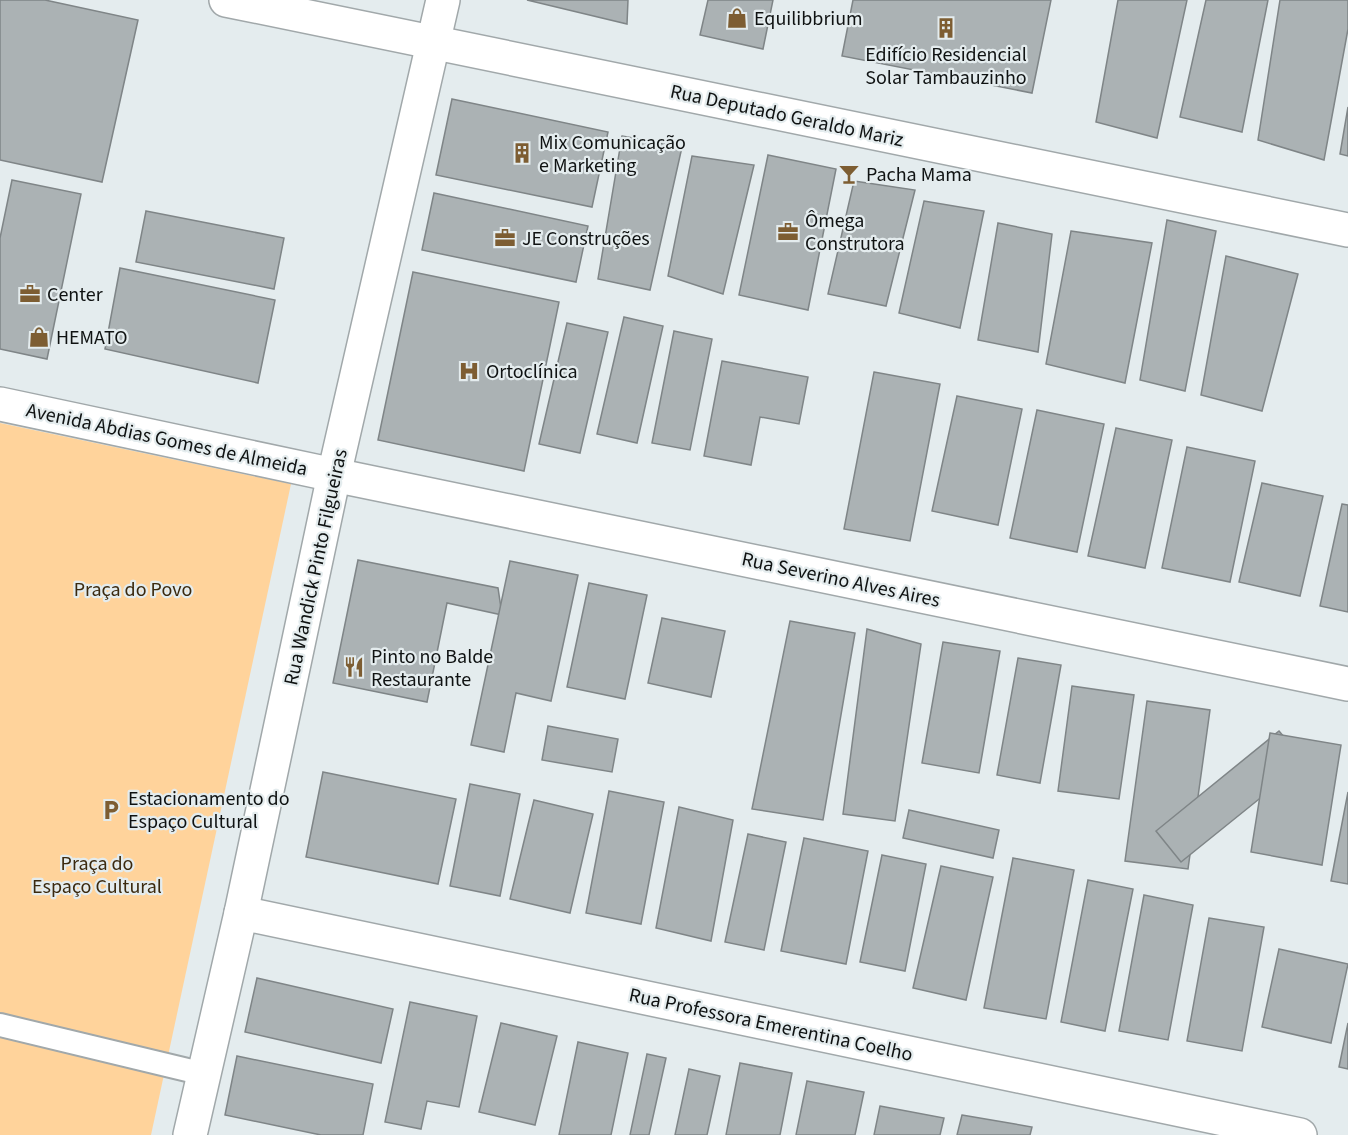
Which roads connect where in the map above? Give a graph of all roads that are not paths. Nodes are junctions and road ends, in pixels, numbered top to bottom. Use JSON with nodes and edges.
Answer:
{"nodes":[{"id":1,"x":226,"y":0,"type":"edge"},
{"id":2,"x":444,"y":0,"type":"edge"},
{"id":3,"x":434,"y":43,"type":"junction"},
{"id":4,"x":1348,"y":230,"type":"edge"},
{"id":5,"x":0,"y":404,"type":"edge"},
{"id":6,"x":334,"y":475,"type":"junction"},
{"id":7,"x":1348,"y":684,"type":"edge"},
{"id":8,"x":241,"y":913,"type":"junction"},
{"id":9,"x":0,"y":1025,"type":"edge"},
{"id":10,"x":204,"y":1074,"type":"junction"},
{"id":11,"x":190,"y":1135,"type":"edge"},
{"id":12,"x":1300,"y":1135,"type":"edge"}],
"edges":[{"from":1,"to":3,"type":"street","name":"Rua Deputado Geraldo Mariz"},
{"from":2,"to":3,"type":"street","name":"Rua Wandick Pinto Filgueiras"},
{"from":3,"to":4,"type":"street","name":"Rua Deputado Geraldo Mariz"},
{"from":3,"to":6,"type":"street","name":"Rua Wandick Pinto Filgueiras"},
{"from":5,"to":6,"type":"street","name":"Avenida Abdias Gomes de Almeida"},
{"from":6,"to":7,"type":"street","name":"Rua Severino Alves Aires"},
{"from":6,"to":8,"type":"street","name":"Rua Wandick Pinto Filgueiras"},
{"from":8,"to":10,"type":"street","name":"Rua Wandick Pinto Filgueiras"},
{"from":8,"to":12,"type":"street","name":"Rua Professora Emerentina Coelho"},
{"from":9,"to":10,"type":"lane"},
{"from":10,"to":11,"type":"street","name":"Rua Wandick Pinto Filgueiras"}]}
